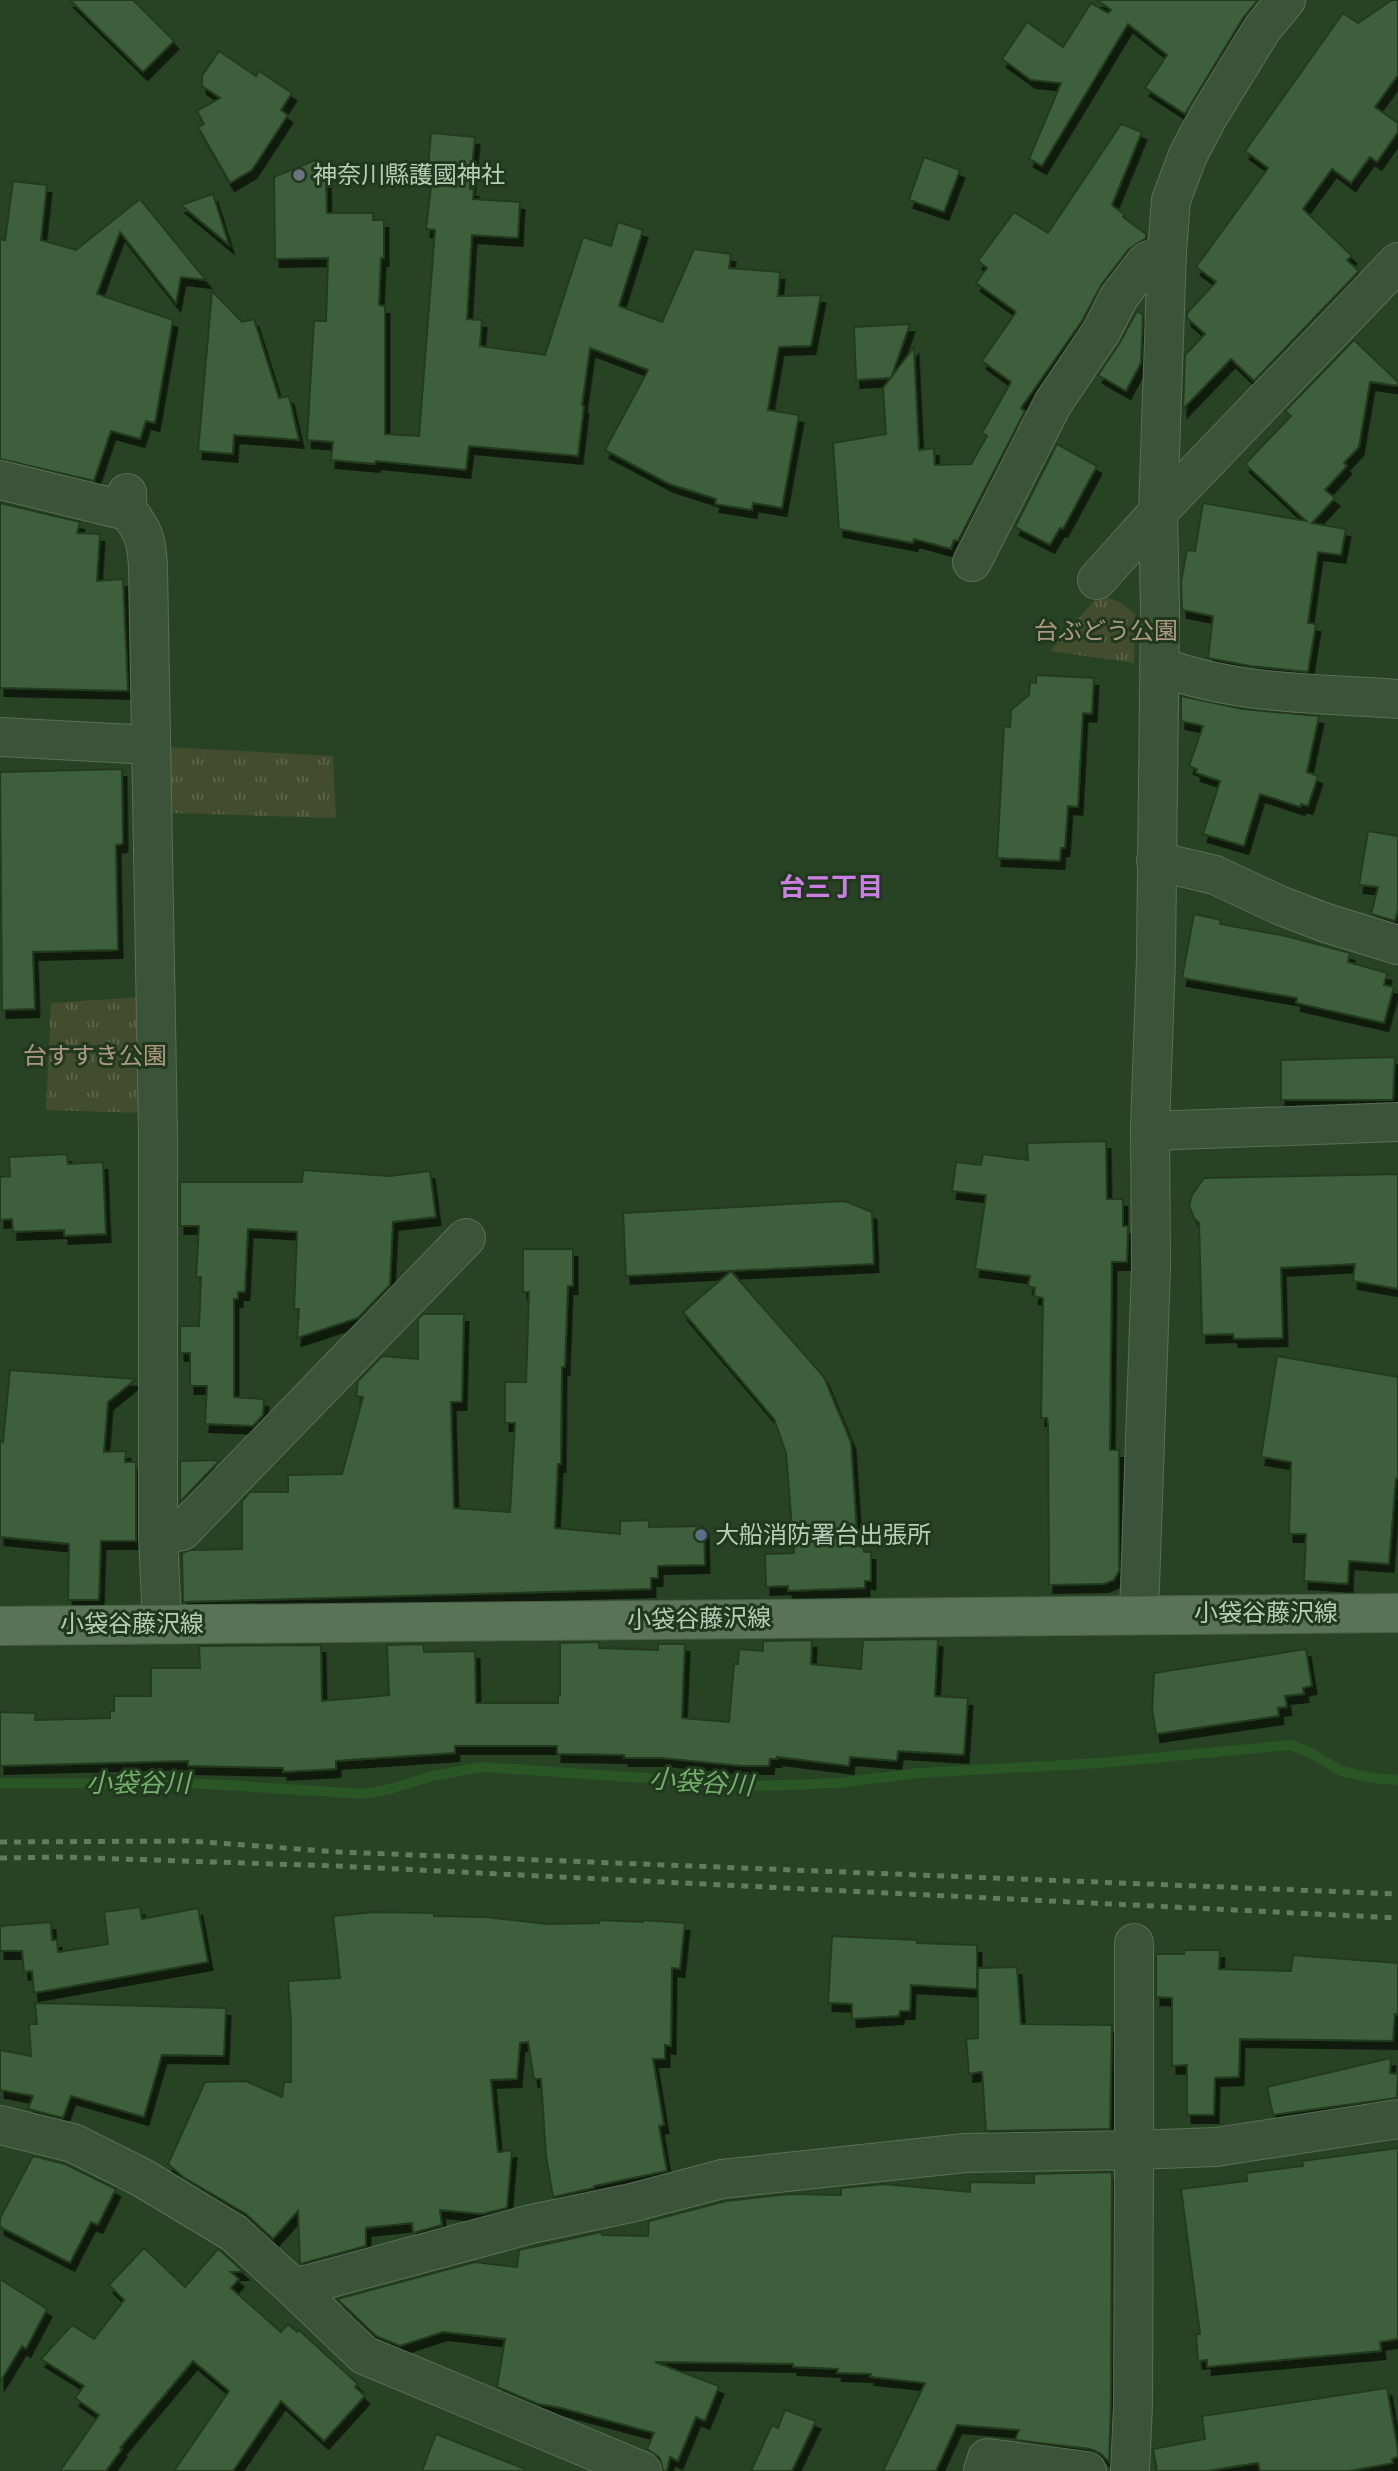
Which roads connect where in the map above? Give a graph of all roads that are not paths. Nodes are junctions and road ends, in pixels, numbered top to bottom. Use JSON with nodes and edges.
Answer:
{"nodes":[{"id":1,"x":1286,"y":0,"type":"edge"},
{"id":2,"x":1167,"y":252,"type":"junction"},
{"id":3,"x":1398,"y":262,"type":"edge"},
{"id":4,"x":0,"y":480,"type":"edge"},
{"id":5,"x":1158,"y":512,"type":"junction"},
{"id":6,"x":972,"y":562,"type":"dead end"},
{"id":7,"x":1097,"y":580,"type":"dead end"},
{"id":8,"x":1159,"y":666,"type":"junction"},
{"id":9,"x":1398,"y":699,"type":"edge"},
{"id":10,"x":0,"y":737,"type":"edge"},
{"id":11,"x":151,"y":745,"type":"junction"},
{"id":12,"x":1157,"y":861,"type":"junction"},
{"id":13,"x":1398,"y":944,"type":"edge"},
{"id":14,"x":1398,"y":1122,"type":"edge"},
{"id":15,"x":1150,"y":1131,"type":"junction"},
{"id":16,"x":466,"y":1238,"type":"dead end"},
{"id":17,"x":158,"y":1535,"type":"junction"},
{"id":18,"x":1398,"y":1612,"type":"edge"},
{"id":19,"x":1139,"y":1614,"type":"junction"},
{"id":20,"x":162,"y":1624,"type":"junction"},
{"id":21,"x":0,"y":1626,"type":"edge"},
{"id":22,"x":1134,"y":1943,"type":"dead end"},
{"id":23,"x":1398,"y":2119,"type":"edge"},
{"id":24,"x":0,"y":2126,"type":"edge"},
{"id":25,"x":1134,"y":2150,"type":"junction"},
{"id":26,"x":294,"y":2288,"type":"junction"},
{"id":27,"x":642,"y":2471,"type":"edge"},
{"id":28,"x":984,"y":2471,"type":"edge"},
{"id":29,"x":1087,"y":2471,"type":"edge"},
{"id":30,"x":1130,"y":2471,"type":"edge"}],
"edges":[{"from":1,"to":2,"type":"street"},
{"from":2,"to":5,"type":"street"},
{"from":2,"to":6,"type":"street"},
{"from":3,"to":5,"type":"street"},
{"from":4,"to":11,"type":"street"},
{"from":5,"to":7,"type":"street"},
{"from":5,"to":8,"type":"street"},
{"from":8,"to":9,"type":"street"},
{"from":8,"to":12,"type":"street"},
{"from":10,"to":11,"type":"street"},
{"from":11,"to":17,"type":"street"},
{"from":12,"to":13,"type":"street"},
{"from":12,"to":15,"type":"street"},
{"from":14,"to":15,"type":"street"},
{"from":15,"to":19,"type":"street"},
{"from":16,"to":17,"type":"street"},
{"from":17,"to":20,"type":"street"},
{"from":18,"to":19,"type":"main road","name":"小袋谷藤沢線"},
{"from":19,"to":20,"type":"main road","name":"小袋谷藤沢線"},
{"from":20,"to":21,"type":"main road","name":"小袋谷藤沢線"},
{"from":22,"to":25,"type":"street"},
{"from":23,"to":25,"type":"street"},
{"from":24,"to":26,"type":"street"},
{"from":25,"to":26,"type":"street"},
{"from":25,"to":30,"type":"street"},
{"from":26,"to":27,"type":"street"},
{"from":28,"to":29,"type":"street"}]}
